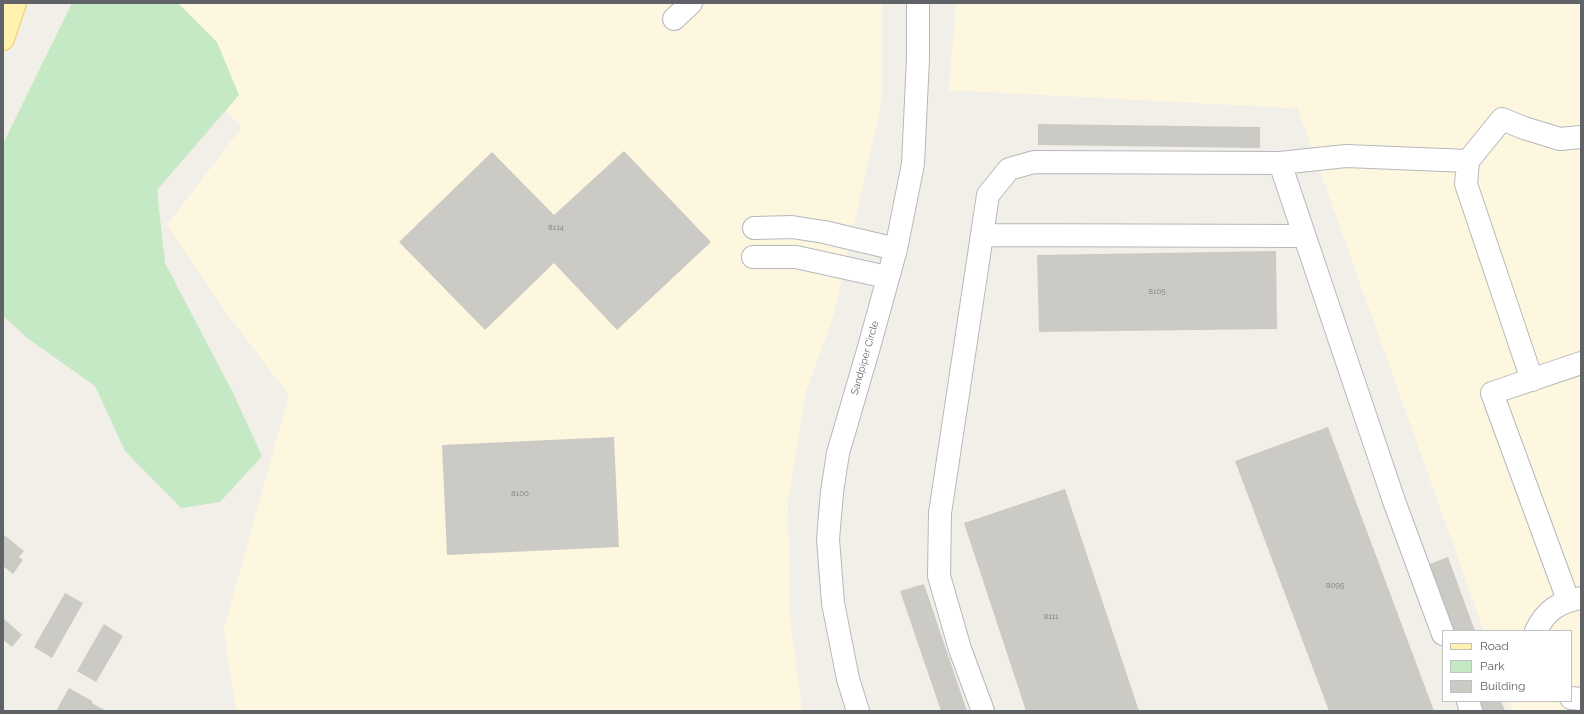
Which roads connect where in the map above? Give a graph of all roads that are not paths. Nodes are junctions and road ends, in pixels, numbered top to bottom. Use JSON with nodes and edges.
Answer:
{"nodes":[{"id":1,"x":15,"y":3,"type":"edge"},
{"id":2,"x":691,"y":3,"type":"edge"},
{"id":3,"x":918,"y":3,"type":"edge"},
{"id":4,"x":674,"y":19,"type":"dead end"},
{"id":5,"x":3,"y":39,"type":"edge"},
{"id":6,"x":1581,"y":137,"type":"edge"},
{"id":7,"x":1468,"y":161,"type":"junction"},
{"id":8,"x":1280,"y":163,"type":"junction"},
{"id":9,"x":754,"y":228,"type":"dead end"},
{"id":10,"x":983,"y":235,"type":"junction"},
{"id":11,"x":1304,"y":236,"type":"junction"},
{"id":12,"x":896,"y":249,"type":"junction"},
{"id":13,"x":753,"y":257,"type":"dead end"},
{"id":14,"x":887,"y":277,"type":"junction"},
{"id":15,"x":1581,"y":363,"type":"edge"},
{"id":16,"x":1532,"y":380,"type":"junction"},
{"id":17,"x":1574,"y":599,"type":"edge"},
{"id":18,"x":1536,"y":630,"type":"edge"},
{"id":19,"x":1442,"y":631,"type":"edge"},
{"id":20,"x":858,"y":711,"type":"edge"},
{"id":21,"x":983,"y":711,"type":"edge"}],
"edges":[{"from":1,"to":5,"type":"main road"},
{"from":2,"to":4,"type":"street"},
{"from":3,"to":12,"type":"street","name":"Sandpiper Circle"},
{"from":6,"to":7,"type":"street"},
{"from":7,"to":8,"type":"street"},
{"from":7,"to":16,"type":"street"},
{"from":8,"to":10,"type":"street"},
{"from":8,"to":11,"type":"street"},
{"from":9,"to":12,"type":"street"},
{"from":10,"to":11,"type":"street"},
{"from":10,"to":21,"type":"street"},
{"from":11,"to":19,"type":"street"},
{"from":12,"to":14,"type":"street","name":"Sandpiper Circle"},
{"from":13,"to":14,"type":"street"},
{"from":14,"to":20,"type":"street","name":"Sandpiper Circle"},
{"from":15,"to":16,"type":"street"},
{"from":16,"to":17,"type":"street"},
{"from":17,"to":18,"type":"street"}]}
